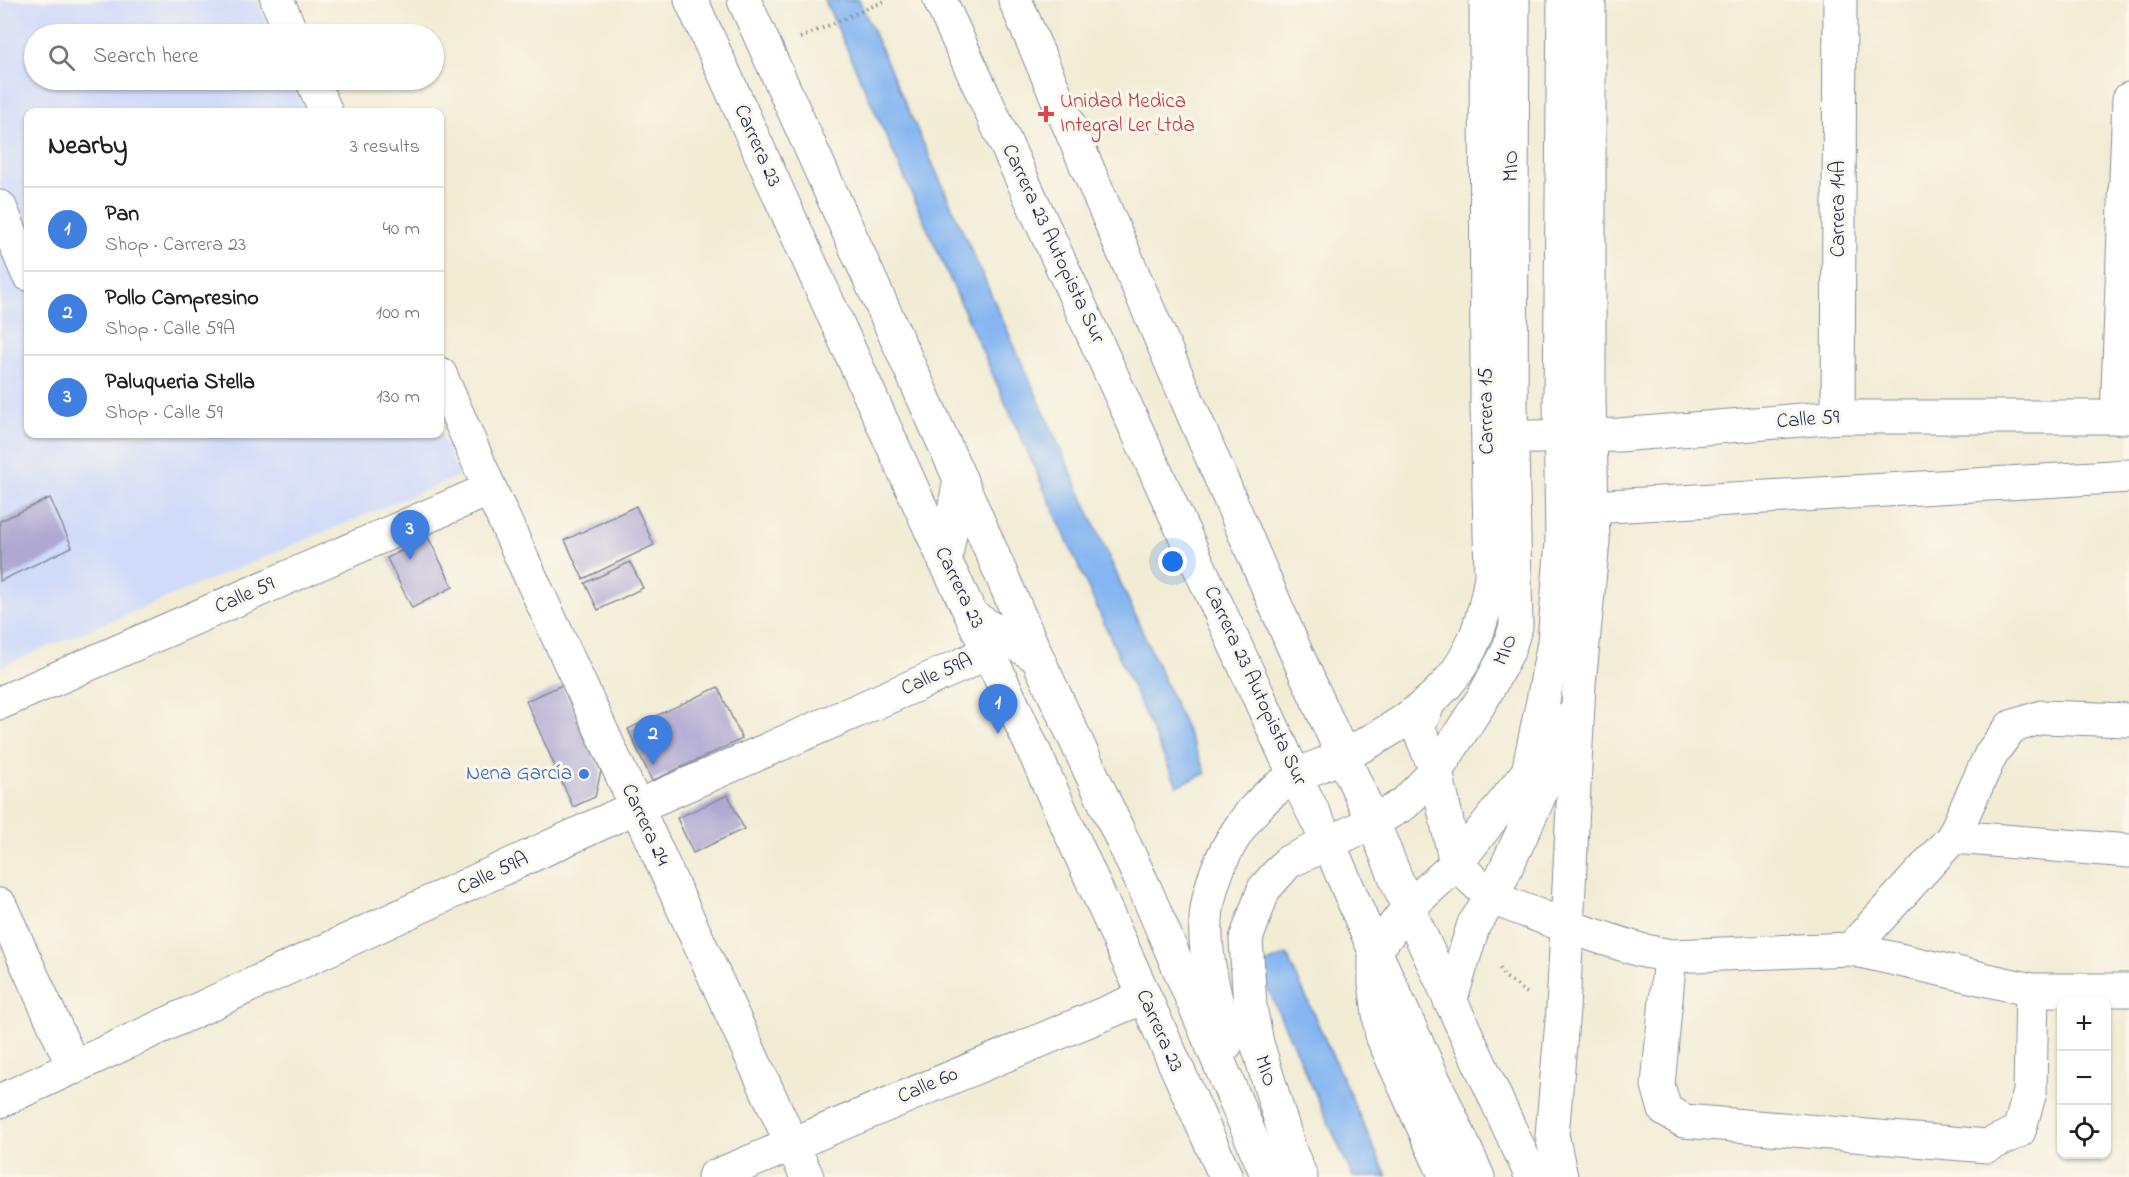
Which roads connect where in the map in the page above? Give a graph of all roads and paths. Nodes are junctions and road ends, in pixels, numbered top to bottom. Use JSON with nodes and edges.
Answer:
{"nodes":[{"id":1,"x":277,"y":0,"type":"edge"},
{"id":2,"x":691,"y":0,"type":"edge"},
{"id":3,"x":744,"y":0,"type":"edge"},
{"id":4,"x":887,"y":0,"type":"edge"},
{"id":5,"x":940,"y":0,"type":"edge"},
{"id":6,"x":1016,"y":0,"type":"edge"},
{"id":7,"x":1486,"y":0,"type":"edge"},
{"id":8,"x":1513,"y":0,"type":"edge"},
{"id":9,"x":1564,"y":0,"type":"edge"},
{"id":10,"x":1589,"y":0,"type":"edge"},
{"id":11,"x":1840,"y":0,"type":"edge"},
{"id":12,"x":288,"y":24,"type":"edge"},
{"id":13,"x":819,"y":30,"type":"dead end"},
{"id":14,"x":316,"y":90,"type":"edge"},
{"id":15,"x":2129,"y":99,"type":"edge"},
{"id":16,"x":324,"y":108,"type":"edge"},
{"id":17,"x":0,"y":207,"type":"edge"},
{"id":18,"x":24,"y":264,"type":"edge"},
{"id":19,"x":444,"y":383,"type":"edge"},
{"id":20,"x":1838,"y":417,"type":"junction"},
{"id":21,"x":2123,"y":417,"type":"edge"},
{"id":22,"x":1576,"y":436,"type":"junction"},
{"id":23,"x":1500,"y":438,"type":"junction"},
{"id":24,"x":2129,"y":476,"type":"edge"},
{"id":25,"x":960,"y":479,"type":"junction"},
{"id":26,"x":490,"y":489,"type":"junction"},
{"id":27,"x":1592,"y":507,"type":"junction"},
{"id":28,"x":945,"y":561,"type":"junction"},
{"id":29,"x":972,"y":616,"type":"junction"},
{"id":30,"x":988,"y":651,"type":"junction"},
{"id":31,"x":1037,"y":657,"type":"junction"},
{"id":32,"x":1579,"y":684,"type":"junction"},
{"id":33,"x":1429,"y":702,"type":"junction"},
{"id":34,"x":0,"y":703,"type":"edge"},
{"id":35,"x":2129,"y":720,"type":"edge"},
{"id":36,"x":1342,"y":756,"type":"junction"},
{"id":37,"x":1436,"y":771,"type":"junction"},
{"id":38,"x":1295,"y":776,"type":"junction"},
{"id":39,"x":636,"y":807,"type":"junction"},
{"id":40,"x":1373,"y":822,"type":"junction"},
{"id":41,"x":1953,"y":837,"type":"junction"},
{"id":42,"x":1329,"y":844,"type":"junction"},
{"id":43,"x":2129,"y":851,"type":"edge"},
{"id":44,"x":1456,"y":864,"type":"junction"},
{"id":45,"x":1492,"y":898,"type":"junction"},
{"id":46,"x":0,"y":905,"type":"edge"},
{"id":47,"x":1408,"y":908,"type":"junction"},
{"id":48,"x":1566,"y":926,"type":"junction"},
{"id":49,"x":1851,"y":949,"type":"junction"},
{"id":50,"x":1375,"y":951,"type":"junction"},
{"id":51,"x":1670,"y":956,"type":"junction"},
{"id":52,"x":1496,"y":960,"type":"dead end"},
{"id":53,"x":2032,"y":990,"type":"junction"},
{"id":54,"x":2129,"y":990,"type":"edge"},
{"id":55,"x":1530,"y":995,"type":"dead end"},
{"id":56,"x":1144,"y":997,"type":"junction"},
{"id":57,"x":1450,"y":1001,"type":"junction"},
{"id":58,"x":74,"y":1068,"type":"junction"},
{"id":59,"x":0,"y":1101,"type":"edge"},
{"id":60,"x":1238,"y":1106,"type":"junction"},
{"id":61,"x":793,"y":1143,"type":"junction"},
{"id":62,"x":714,"y":1177,"type":"edge"},
{"id":63,"x":807,"y":1177,"type":"edge"},
{"id":64,"x":1226,"y":1177,"type":"edge"},
{"id":65,"x":1268,"y":1177,"type":"edge"},
{"id":66,"x":1301,"y":1177,"type":"edge"},
{"id":67,"x":1446,"y":1177,"type":"edge"},
{"id":68,"x":1478,"y":1177,"type":"edge"},
{"id":69,"x":1532,"y":1177,"type":"edge"},
{"id":70,"x":1561,"y":1177,"type":"edge"}],
"edges":[{"from":1,"to":12,"type":"street"},
{"from":2,"to":28,"type":"street","name":"Carrera 23"},
{"from":3,"to":25,"type":"street"},
{"from":4,"to":13,"type":"path"},
{"from":5,"to":38,"type":"street","name":"Carrera 23 Autopista Sur"},
{"from":6,"to":36,"type":"street"},
{"from":7,"to":23,"type":"street","name":"Carrera 15"},
{"from":8,"to":23,"type":"street","name":"MIO"},
{"from":9,"to":22,"type":"street","name":"MIO"},
{"from":10,"to":22,"type":"street"},
{"from":11,"to":20,"type":"street","name":"Carrera 14A"},
{"from":14,"to":16,"type":"street"},
{"from":15,"to":21,"type":"street"},
{"from":17,"to":18,"type":"street"},
{"from":19,"to":26,"type":"street","name":"Carrera 24"},
{"from":20,"to":21,"type":"street","name":"Calle 59"},
{"from":20,"to":22,"type":"street","name":"Calle 59"},
{"from":22,"to":23,"type":"street","name":"Calle 59"},
{"from":22,"to":27,"type":"street"},
{"from":22,"to":44,"type":"street","name":"MIO"},
{"from":23,"to":33,"type":"street","name":"Carrera 15"},
{"from":23,"to":37,"type":"street","name":"MIO"},
{"from":24,"to":27,"type":"street"},
{"from":25,"to":28,"type":"street"},
{"from":25,"to":31,"type":"street"},
{"from":26,"to":34,"type":"street","name":"Calle 59"},
{"from":26,"to":39,"type":"street","name":"Carrera 24"},
{"from":27,"to":32,"type":"street"},
{"from":28,"to":29,"type":"street","name":"Carrera 23"},
{"from":29,"to":30,"type":"street","name":"Carrera 23"},
{"from":29,"to":31,"type":"street"},
{"from":30,"to":39,"type":"street","name":"Calle 59A"},
{"from":30,"to":56,"type":"street","name":"Carrera 23"},
{"from":31,"to":60,"type":"street"},
{"from":32,"to":45,"type":"street"},
{"from":32,"to":48,"type":"street"},
{"from":33,"to":36,"type":"street","name":"Carrera 15"},
{"from":33,"to":37,"type":"street"},
{"from":35,"to":41,"type":"street"},
{"from":36,"to":38,"type":"street","name":"Carrera 15"},
{"from":36,"to":40,"type":"street"},
{"from":37,"to":40,"type":"street","name":"MIO"},
{"from":37,"to":44,"type":"street"},
{"from":38,"to":42,"type":"street","name":"Carrera 23 Autopista Sur"},
{"from":38,"to":60,"type":"street","name":"Carrera 15"},
{"from":39,"to":58,"type":"street","name":"Calle 59A"},
{"from":39,"to":61,"type":"street","name":"Carrera 24"},
{"from":40,"to":42,"type":"street","name":"MIO"},
{"from":40,"to":47,"type":"street"},
{"from":41,"to":43,"type":"street"},
{"from":41,"to":49,"type":"street"},
{"from":42,"to":50,"type":"street","name":"Carrera 23 Autopista Sur"},
{"from":42,"to":66,"type":"street","name":"MIO"},
{"from":44,"to":45,"type":"street"},
{"from":44,"to":47,"type":"street","name":"MIO"},
{"from":45,"to":48,"type":"street"},
{"from":45,"to":57,"type":"street"},
{"from":46,"to":58,"type":"street"},
{"from":47,"to":50,"type":"street","name":"MIO"},
{"from":47,"to":57,"type":"street"},
{"from":48,"to":51,"type":"street"},
{"from":48,"to":70,"type":"street"},
{"from":49,"to":51,"type":"street"},
{"from":49,"to":53,"type":"street"},
{"from":50,"to":67,"type":"street"},
{"from":50,"to":68,"type":"street","name":"Carrera 23 Autopista Sur"},
{"from":51,"to":53,"type":"street"},
{"from":52,"to":55,"type":"path"},
{"from":53,"to":54,"type":"street"},
{"from":56,"to":61,"type":"street","name":"Calle 60"},
{"from":56,"to":64,"type":"street","name":"Carrera 23"},
{"from":57,"to":69,"type":"street"},
{"from":58,"to":59,"type":"street","name":"Calle 59A"},
{"from":60,"to":65,"type":"street"},
{"from":61,"to":62,"type":"street","name":"Calle 60"},
{"from":61,"to":63,"type":"street","name":"Carrera 24"}]}
